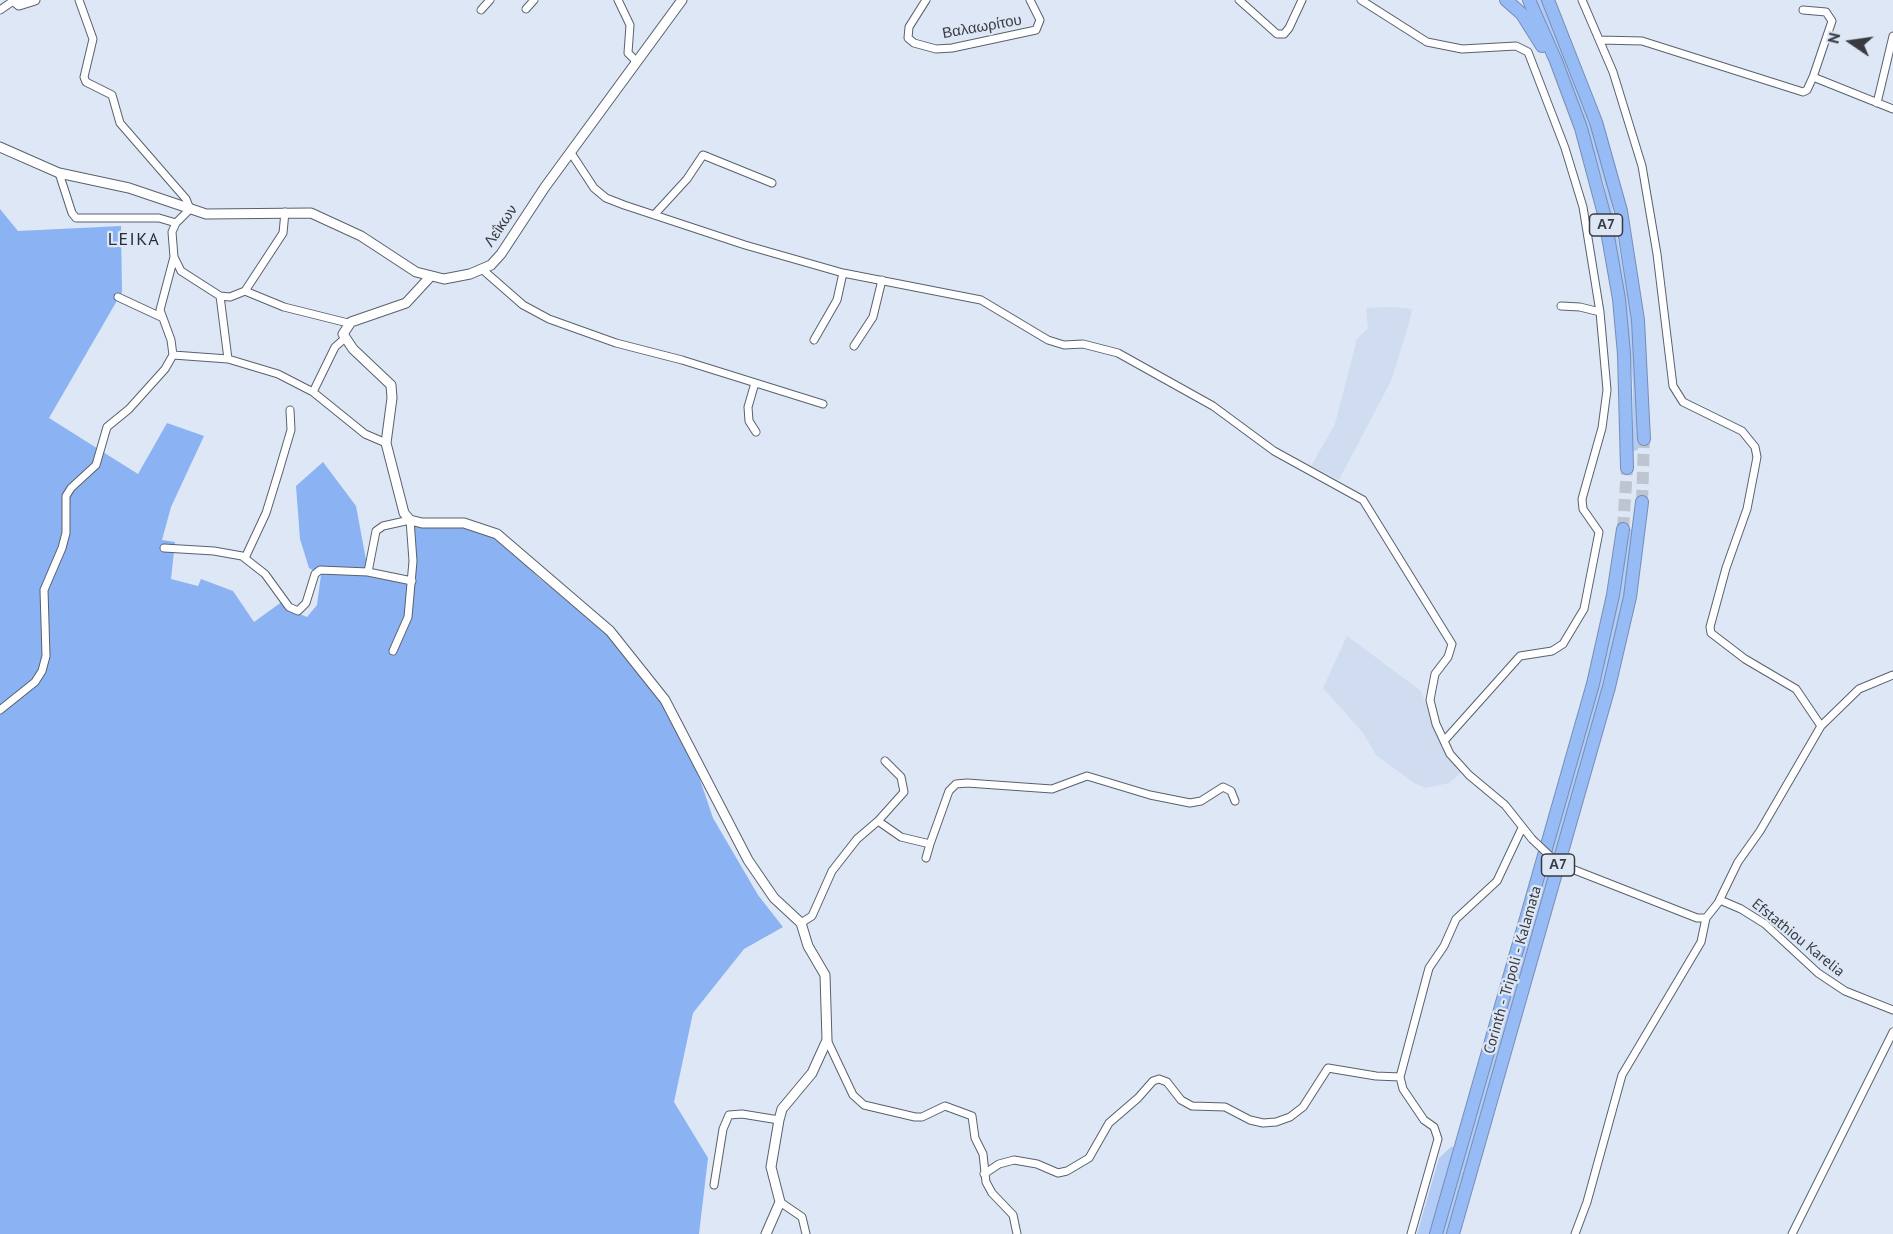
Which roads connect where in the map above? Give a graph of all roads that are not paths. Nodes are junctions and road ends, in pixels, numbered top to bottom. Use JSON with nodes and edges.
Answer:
{"nodes":[{"id":1,"x":13,"y":0,"type":"edge"},
{"id":2,"x":35,"y":0,"type":"edge"},
{"id":3,"x":79,"y":0,"type":"edge"},
{"id":4,"x":490,"y":0,"type":"edge"},
{"id":5,"x":534,"y":0,"type":"edge"},
{"id":6,"x":618,"y":0,"type":"edge"},
{"id":7,"x":682,"y":0,"type":"edge"},
{"id":8,"x":926,"y":0,"type":"edge"},
{"id":9,"x":1030,"y":0,"type":"edge"},
{"id":10,"x":1239,"y":0,"type":"edge"},
{"id":11,"x":1302,"y":0,"type":"edge"},
{"id":12,"x":1361,"y":0,"type":"edge"},
{"id":13,"x":1506,"y":0,"type":"edge"},
{"id":14,"x":1529,"y":0,"type":"edge"},
{"id":15,"x":1548,"y":0,"type":"edge"},
{"id":16,"x":1556,"y":0,"type":"edge"},
{"id":17,"x":1582,"y":0,"type":"edge"},
{"id":18,"x":526,"y":9,"type":"dead end"},
{"id":19,"x":0,"y":10,"type":"edge"},
{"id":20,"x":481,"y":10,"type":"dead end"},
{"id":21,"x":1803,"y":10,"type":"dead end"},
{"id":22,"x":1893,"y":36,"type":"edge"},
{"id":23,"x":1600,"y":39,"type":"junction"},
{"id":24,"x":637,"y":62,"type":"junction"},
{"id":25,"x":1813,"y":77,"type":"junction"},
{"id":26,"x":1877,"y":103,"type":"junction"},
{"id":27,"x":1893,"y":109,"type":"edge"},
{"id":28,"x":1596,"y":122,"type":"junction"},
{"id":29,"x":1581,"y":128,"type":"junction"},
{"id":30,"x":0,"y":147,"type":"edge"},
{"id":31,"x":571,"y":153,"type":"junction"},
{"id":32,"x":59,"y":172,"type":"junction"},
{"id":33,"x":772,"y":183,"type":"dead end"},
{"id":34,"x":190,"y":209,"type":"junction"},
{"id":35,"x":285,"y":212,"type":"junction"},
{"id":36,"x":654,"y":215,"type":"junction"},
{"id":37,"x":176,"y":223,"type":"junction"},
{"id":38,"x":174,"y":257,"type":"junction"},
{"id":39,"x":483,"y":270,"type":"junction"},
{"id":40,"x":843,"y":273,"type":"junction"},
{"id":41,"x":430,"y":277,"type":"junction"},
{"id":42,"x":882,"y":280,"type":"junction"},
{"id":43,"x":244,"y":291,"type":"junction"},
{"id":44,"x":220,"y":296,"type":"junction"},
{"id":45,"x":118,"y":297,"type":"dead end"},
{"id":46,"x":1561,"y":306,"type":"dead end"},
{"id":47,"x":1600,"y":312,"type":"junction"},
{"id":48,"x":161,"y":317,"type":"junction"},
{"id":49,"x":348,"y":323,"type":"junction"},
{"id":50,"x":344,"y":339,"type":"junction"},
{"id":51,"x":814,"y":340,"type":"dead end"},
{"id":52,"x":854,"y":346,"type":"dead end"},
{"id":53,"x":173,"y":355,"type":"junction"},
{"id":54,"x":228,"y":359,"type":"junction"},
{"id":55,"x":755,"y":382,"type":"junction"},
{"id":56,"x":313,"y":392,"type":"junction"},
{"id":57,"x":823,"y":404,"type":"dead end"},
{"id":58,"x":290,"y":410,"type":"dead end"},
{"id":59,"x":756,"y":432,"type":"dead end"},
{"id":60,"x":1644,"y":439,"type":"tunnel mouth"},
{"id":61,"x":387,"y":443,"type":"junction"},
{"id":62,"x":1627,"y":468,"type":"tunnel mouth"},
{"id":63,"x":1642,"y":502,"type":"tunnel mouth"},
{"id":64,"x":410,"y":520,"type":"junction"},
{"id":65,"x":1623,"y":529,"type":"tunnel mouth"},
{"id":66,"x":164,"y":548,"type":"dead end"},
{"id":67,"x":245,"y":558,"type":"junction"},
{"id":68,"x":368,"y":572,"type":"junction"},
{"id":69,"x":412,"y":580,"type":"junction"},
{"id":70,"x":393,"y":651,"type":"dead end"},
{"id":71,"x":1893,"y":675,"type":"edge"},
{"id":72,"x":0,"y":710,"type":"edge"},
{"id":73,"x":1821,"y":726,"type":"junction"},
{"id":74,"x":1444,"y":741,"type":"junction"},
{"id":75,"x":885,"y":761,"type":"dead end"},
{"id":76,"x":1235,"y":801,"type":"dead end"},
{"id":77,"x":878,"y":820,"type":"junction"},
{"id":78,"x":1522,"y":828,"type":"junction"},
{"id":79,"x":930,"y":844,"type":"junction"},
{"id":80,"x":926,"y":858,"type":"dead end"},
{"id":81,"x":1720,"y":900,"type":"junction"},
{"id":82,"x":1706,"y":918,"type":"junction"},
{"id":83,"x":801,"y":923,"type":"junction"},
{"id":84,"x":1893,"y":1010,"type":"edge"},
{"id":85,"x":1893,"y":1032,"type":"edge"},
{"id":86,"x":827,"y":1040,"type":"junction"},
{"id":87,"x":1400,"y":1077,"type":"junction"},
{"id":88,"x":779,"y":1120,"type":"junction"},
{"id":89,"x":984,"y":1174,"type":"junction"},
{"id":90,"x":714,"y":1185,"type":"dead end"},
{"id":91,"x":780,"y":1202,"type":"junction"},
{"id":92,"x":766,"y":1234,"type":"edge"},
{"id":93,"x":806,"y":1234,"type":"edge"},
{"id":94,"x":1017,"y":1234,"type":"edge"},
{"id":95,"x":1411,"y":1234,"type":"edge"},
{"id":96,"x":1436,"y":1234,"type":"edge"},
{"id":97,"x":1453,"y":1234,"type":"edge"},
{"id":98,"x":1575,"y":1234,"type":"edge"},
{"id":99,"x":1792,"y":1234,"type":"edge"}],
"edges":[{"from":1,"to":2,"type":"street"},
{"from":1,"to":19,"type":"street"},
{"from":3,"to":34,"type":"street"},
{"from":4,"to":20,"type":"street"},
{"from":5,"to":18,"type":"street"},
{"from":6,"to":24,"type":"street"},
{"from":7,"to":24,"type":"street","name":"Λεΐκων"},
{"from":8,"to":9,"type":"street","name":"Βαλαωρίτου"},
{"from":10,"to":11,"type":"street"},
{"from":12,"to":47,"type":"street"},
{"from":13,"to":29,"type":"highway"},
{"from":14,"to":29,"type":"highway","number":"Α7"},
{"from":15,"to":28,"type":"highway","number":"Α7"},
{"from":16,"to":28,"type":"highway"},
{"from":17,"to":23,"type":"street"},
{"from":21,"to":25,"type":"street"},
{"from":22,"to":26,"type":"street"},
{"from":23,"to":25,"type":"street"},
{"from":23,"to":73,"type":"street"},
{"from":24,"to":31,"type":"street","name":"Λεΐκων"},
{"from":25,"to":26,"type":"street"},
{"from":26,"to":27,"type":"street"},
{"from":28,"to":60,"type":"highway","number":"Α7"},
{"from":29,"to":62,"type":"highway","number":"Α7"},
{"from":30,"to":32,"type":"street"},
{"from":31,"to":36,"type":"street"},
{"from":31,"to":39,"type":"street","name":"Λεΐκων"},
{"from":32,"to":34,"type":"street"},
{"from":32,"to":37,"type":"street"},
{"from":33,"to":36,"type":"street"},
{"from":34,"to":35,"type":"street"},
{"from":34,"to":37,"type":"street"},
{"from":35,"to":41,"type":"street"},
{"from":35,"to":43,"type":"street"},
{"from":36,"to":40,"type":"street"},
{"from":37,"to":38,"type":"street"},
{"from":38,"to":44,"type":"street"},
{"from":38,"to":48,"type":"street"},
{"from":39,"to":41,"type":"street"},
{"from":39,"to":55,"type":"street"},
{"from":40,"to":42,"type":"street"},
{"from":40,"to":51,"type":"street"},
{"from":41,"to":49,"type":"street"},
{"from":42,"to":52,"type":"street"},
{"from":42,"to":74,"type":"street"},
{"from":43,"to":44,"type":"street"},
{"from":43,"to":49,"type":"street"},
{"from":44,"to":54,"type":"street"},
{"from":45,"to":48,"type":"street"},
{"from":46,"to":47,"type":"street"},
{"from":47,"to":74,"type":"street"},
{"from":48,"to":53,"type":"street"},
{"from":49,"to":50,"type":"street"},
{"from":50,"to":56,"type":"street"},
{"from":50,"to":61,"type":"street"},
{"from":53,"to":54,"type":"street"},
{"from":53,"to":72,"type":"street"},
{"from":54,"to":56,"type":"street"},
{"from":55,"to":57,"type":"street"},
{"from":55,"to":59,"type":"street"},
{"from":56,"to":61,"type":"street"},
{"from":58,"to":67,"type":"street"},
{"from":61,"to":64,"type":"street"},
{"from":63,"to":97,"type":"highway","name":"Corinth - Tripoli - Kalamata","number":"Α7"},
{"from":64,"to":68,"type":"street"},
{"from":64,"to":69,"type":"street"},
{"from":64,"to":83,"type":"street"},
{"from":65,"to":96,"type":"highway","name":"Corinth - Tripoli - Kalamata","number":"Α7"},
{"from":66,"to":67,"type":"street"},
{"from":67,"to":68,"type":"street"},
{"from":68,"to":69,"type":"street"},
{"from":69,"to":70,"type":"street"},
{"from":71,"to":73,"type":"street"},
{"from":73,"to":81,"type":"street"},
{"from":74,"to":78,"type":"street"},
{"from":75,"to":77,"type":"street"},
{"from":76,"to":79,"type":"street"},
{"from":77,"to":79,"type":"street"},
{"from":77,"to":83,"type":"street"},
{"from":78,"to":82,"type":"street","bridge":true},
{"from":78,"to":87,"type":"street"},
{"from":79,"to":80,"type":"street"},
{"from":81,"to":82,"type":"street"},
{"from":81,"to":84,"type":"street","name":"Efstathiou Karelia"},
{"from":82,"to":98,"type":"street"},
{"from":83,"to":86,"type":"street"},
{"from":85,"to":99,"type":"street"},
{"from":86,"to":88,"type":"street"},
{"from":86,"to":89,"type":"street"},
{"from":87,"to":89,"type":"street"},
{"from":87,"to":95,"type":"street"},
{"from":88,"to":90,"type":"street"},
{"from":88,"to":91,"type":"street"},
{"from":89,"to":94,"type":"street"},
{"from":91,"to":92,"type":"street"},
{"from":91,"to":93,"type":"street"}]}
